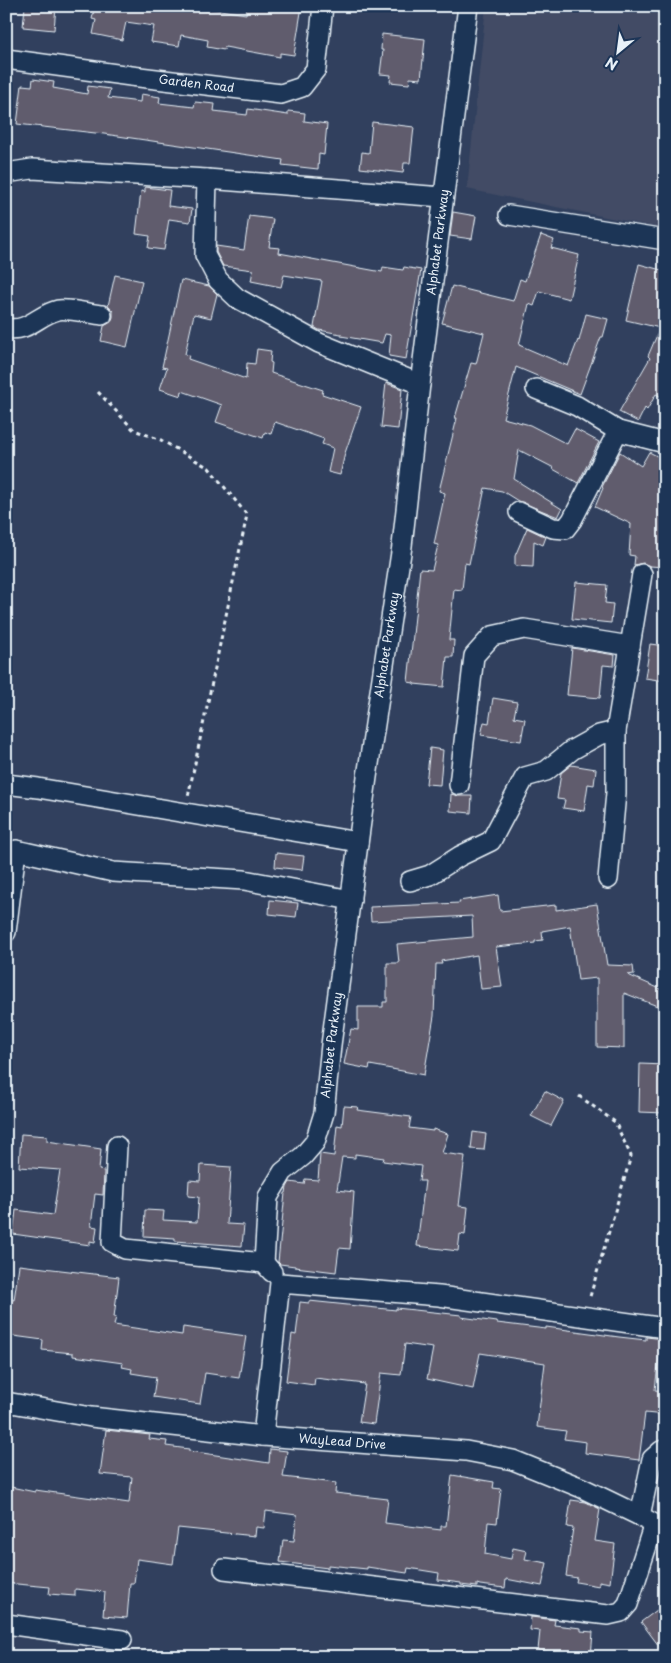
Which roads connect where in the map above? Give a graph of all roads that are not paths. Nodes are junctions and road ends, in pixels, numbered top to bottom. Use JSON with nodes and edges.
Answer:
{"nodes":[{"id":1,"x":323,"y":6,"type":"edge"},
{"id":2,"x":468,"y":6,"type":"edge"},
{"id":3,"x":6,"y":59,"type":"edge"},
{"id":4,"x":6,"y":173,"type":"edge"},
{"id":5,"x":207,"y":179,"type":"junction"},
{"id":6,"x":443,"y":196,"type":"junction"},
{"id":7,"x":508,"y":215,"type":"dead end"},
{"id":8,"x":665,"y":240,"type":"edge"},
{"id":9,"x":102,"y":316,"type":"dead end"},
{"id":10,"x":6,"y":328,"type":"edge"},
{"id":11,"x":420,"y":384,"type":"junction"},
{"id":12,"x":536,"y":389,"type":"dead end"},
{"id":13,"x":618,"y":431,"type":"junction"},
{"id":14,"x":665,"y":444,"type":"edge"},
{"id":15,"x":519,"y":512,"type":"dead end"},
{"id":16,"x":642,"y":574,"type":"dead end"},
{"id":17,"x":630,"y":646,"type":"junction"},
{"id":18,"x":616,"y":731,"type":"junction"},
{"id":19,"x":6,"y":784,"type":"edge"},
{"id":20,"x":459,"y":785,"type":"dead end"},
{"id":21,"x":358,"y":842,"type":"junction"},
{"id":22,"x":608,"y":879,"type":"dead end"},
{"id":23,"x":410,"y":881,"type":"dead end"},
{"id":24,"x":351,"y":900,"type":"junction"},
{"id":25,"x":6,"y":932,"type":"edge"},
{"id":26,"x":116,"y":1146,"type":"dead end"},
{"id":27,"x":264,"y":1263,"type":"junction"},
{"id":28,"x":280,"y":1283,"type":"junction"},
{"id":29,"x":665,"y":1328,"type":"edge"},
{"id":30,"x":6,"y":1402,"type":"edge"},
{"id":31,"x":262,"y":1436,"type":"junction"},
{"id":32,"x":665,"y":1450,"type":"edge"},
{"id":33,"x":653,"y":1523,"type":"edge"},
{"id":34,"x":224,"y":1569,"type":"dead end"},
{"id":35,"x":6,"y":1624,"type":"edge"},
{"id":36,"x":122,"y":1640,"type":"dead end"}],
"edges":[{"from":1,"to":3,"type":"street","name":"Garden Road"},
{"from":2,"to":6,"type":"street","name":"Alphabet Parkway"},
{"from":4,"to":5,"type":"street"},
{"from":5,"to":6,"type":"street"},
{"from":5,"to":11,"type":"street"},
{"from":6,"to":11,"type":"street","name":"Alphabet Parkway"},
{"from":7,"to":8,"type":"street"},
{"from":9,"to":10,"type":"street"},
{"from":11,"to":21,"type":"street","name":"Alphabet Parkway"},
{"from":12,"to":13,"type":"street"},
{"from":13,"to":14,"type":"street"},
{"from":13,"to":15,"type":"street"},
{"from":16,"to":17,"type":"street"},
{"from":17,"to":18,"type":"street"},
{"from":17,"to":20,"type":"street"},
{"from":18,"to":22,"type":"street"},
{"from":18,"to":23,"type":"street"},
{"from":19,"to":21,"type":"street"},
{"from":21,"to":24,"type":"street","name":"Alphabet Parkway"},
{"from":24,"to":25,"type":"street"},
{"from":24,"to":27,"type":"street","name":"Alphabet Parkway"},
{"from":26,"to":27,"type":"street"},
{"from":27,"to":28,"type":"street"},
{"from":28,"to":29,"type":"street"},
{"from":28,"to":31,"type":"street"},
{"from":30,"to":31,"type":"street","name":"WayLead Drive"},
{"from":31,"to":33,"type":"street","name":"WayLead Drive"},
{"from":32,"to":33,"type":"street"},
{"from":33,"to":34,"type":"street"},
{"from":35,"to":36,"type":"street"}]}
